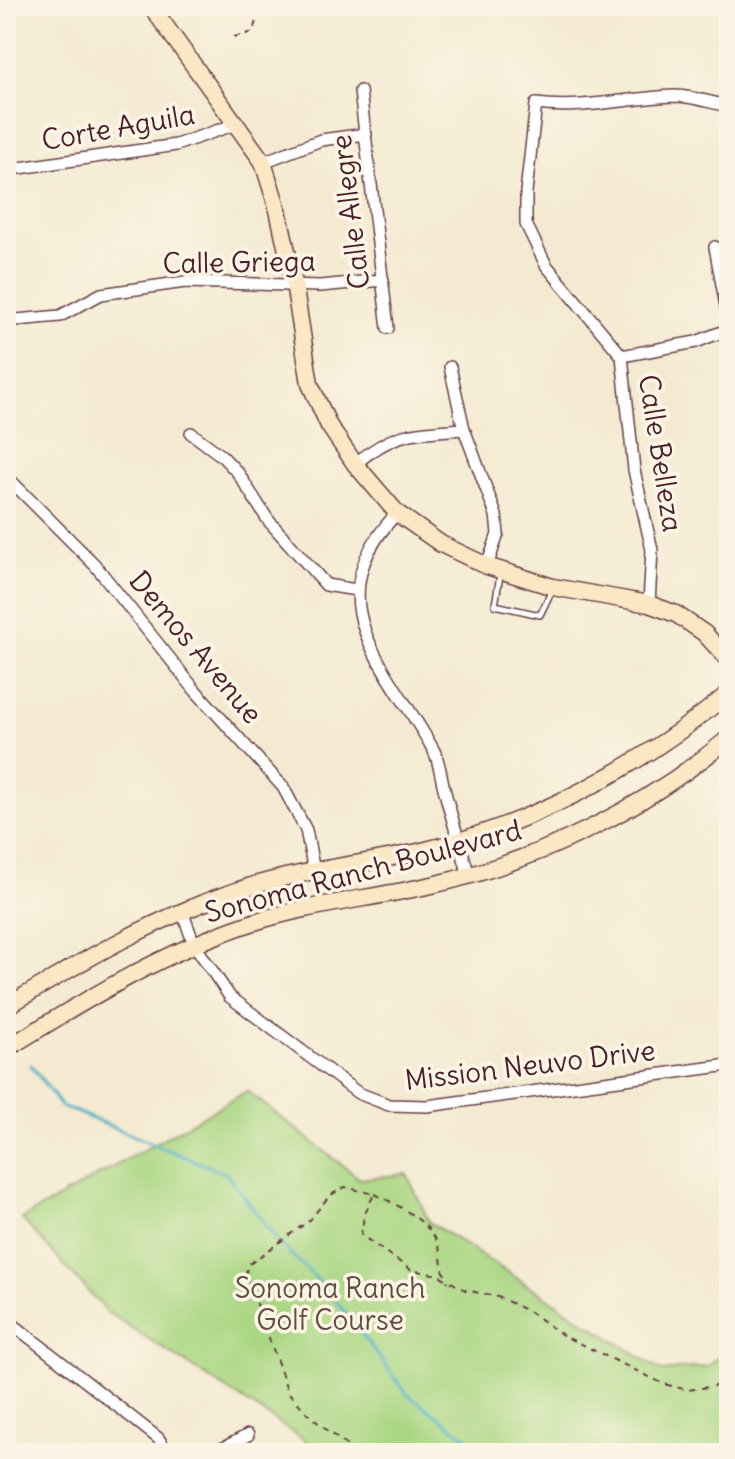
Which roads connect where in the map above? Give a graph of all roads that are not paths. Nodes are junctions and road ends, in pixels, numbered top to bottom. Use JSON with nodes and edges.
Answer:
{"nodes":[{"id":1,"x":151,"y":6,"type":"edge"},
{"id":2,"x":360,"y":91,"type":"dead end"},
{"id":3,"x":729,"y":106,"type":"edge"},
{"id":4,"x":236,"y":124,"type":"junction"},
{"id":5,"x":366,"y":134,"type":"junction"},
{"id":6,"x":263,"y":162,"type":"junction"},
{"id":7,"x":6,"y":170,"type":"edge"},
{"id":8,"x":715,"y":247,"type":"dead end"},
{"id":9,"x":383,"y":280,"type":"junction"},
{"id":10,"x":294,"y":283,"type":"junction"},
{"id":11,"x":6,"y":321,"type":"edge"},
{"id":12,"x":729,"y":322,"type":"edge"},
{"id":13,"x":388,"y":328,"type":"dead end"},
{"id":14,"x":729,"y":329,"type":"edge"},
{"id":15,"x":622,"y":356,"type":"junction"},
{"id":16,"x":450,"y":367,"type":"dead end"},
{"id":17,"x":464,"y":429,"type":"junction"},
{"id":18,"x":191,"y":433,"type":"dead end"},
{"id":19,"x":355,"y":464,"type":"junction"},
{"id":20,"x":6,"y":476,"type":"edge"},
{"id":21,"x":397,"y":513,"type":"junction"},
{"id":22,"x":494,"y":568,"type":"junction"},
{"id":23,"x":553,"y":587,"type":"junction"},
{"id":24,"x":356,"y":590,"type":"junction"},
{"id":25,"x":649,"y":604,"type":"junction"},
{"id":26,"x":729,"y":660,"type":"edge"},
{"id":27,"x":729,"y":693,"type":"edge"},
{"id":28,"x":729,"y":738,"type":"edge"},
{"id":29,"x":459,"y":840,"type":"junction"},
{"id":30,"x":314,"y":871,"type":"junction"},
{"id":31,"x":469,"y":875,"type":"junction"},
{"id":32,"x":182,"y":911,"type":"junction"},
{"id":33,"x":194,"y":944,"type":"junction"},
{"id":34,"x":6,"y":1007,"type":"edge"},
{"id":35,"x":6,"y":1049,"type":"edge"},
{"id":36,"x":729,"y":1065,"type":"edge"},
{"id":37,"x":6,"y":1319,"type":"edge"},
{"id":38,"x":248,"y":1435,"type":"dead end"},
{"id":39,"x":168,"y":1453,"type":"edge"},
{"id":40,"x":214,"y":1453,"type":"edge"}],
"edges":[{"from":1,"to":4,"type":"main road"},
{"from":2,"to":5,"type":"street","name":"Calle Allegre"},
{"from":3,"to":15,"type":"street","name":"Calle Belleza"},
{"from":4,"to":6,"type":"main road"},
{"from":4,"to":7,"type":"street","name":"Corte Aguila"},
{"from":5,"to":6,"type":"street"},
{"from":5,"to":9,"type":"street","name":"Calle Allegre"},
{"from":6,"to":10,"type":"main road"},
{"from":8,"to":12,"type":"street"},
{"from":9,"to":10,"type":"street","name":"Calle Griega"},
{"from":9,"to":13,"type":"street","name":"Calle Allegre"},
{"from":10,"to":11,"type":"street","name":"Calle Griega"},
{"from":10,"to":19,"type":"main road"},
{"from":14,"to":15,"type":"street"},
{"from":15,"to":25,"type":"street","name":"Calle Belleza"},
{"from":16,"to":17,"type":"street"},
{"from":17,"to":19,"type":"street"},
{"from":17,"to":22,"type":"street"},
{"from":18,"to":24,"type":"street"},
{"from":19,"to":21,"type":"main road"},
{"from":20,"to":30,"type":"street","name":"Demos Avenue"},
{"from":21,"to":22,"type":"main road"},
{"from":21,"to":24,"type":"street"},
{"from":22,"to":23,"type":"main road"},
{"from":22,"to":23,"type":"lane"},
{"from":23,"to":25,"type":"main road"},
{"from":24,"to":29,"type":"street"},
{"from":25,"to":26,"type":"main road"},
{"from":27,"to":29,"type":"main road","name":"Sonoma Ranch Boulevard"},
{"from":28,"to":31,"type":"main road","name":"Sonoma Ranch Boulevard"},
{"from":29,"to":30,"type":"main road","name":"Sonoma Ranch Boulevard"},
{"from":29,"to":31,"type":"street"},
{"from":30,"to":32,"type":"main road","name":"Sonoma Ranch Boulevard"},
{"from":31,"to":33,"type":"main road","name":"Sonoma Ranch Boulevard"},
{"from":32,"to":33,"type":"street","name":"Mission Neuvo Drive"},
{"from":32,"to":34,"type":"main road","name":"Sonoma Ranch Boulevard"},
{"from":33,"to":35,"type":"main road","name":"Sonoma Ranch Boulevard"},
{"from":33,"to":36,"type":"street","name":"Mission Neuvo Drive"},
{"from":37,"to":39,"type":"street"},
{"from":38,"to":40,"type":"street"}]}
